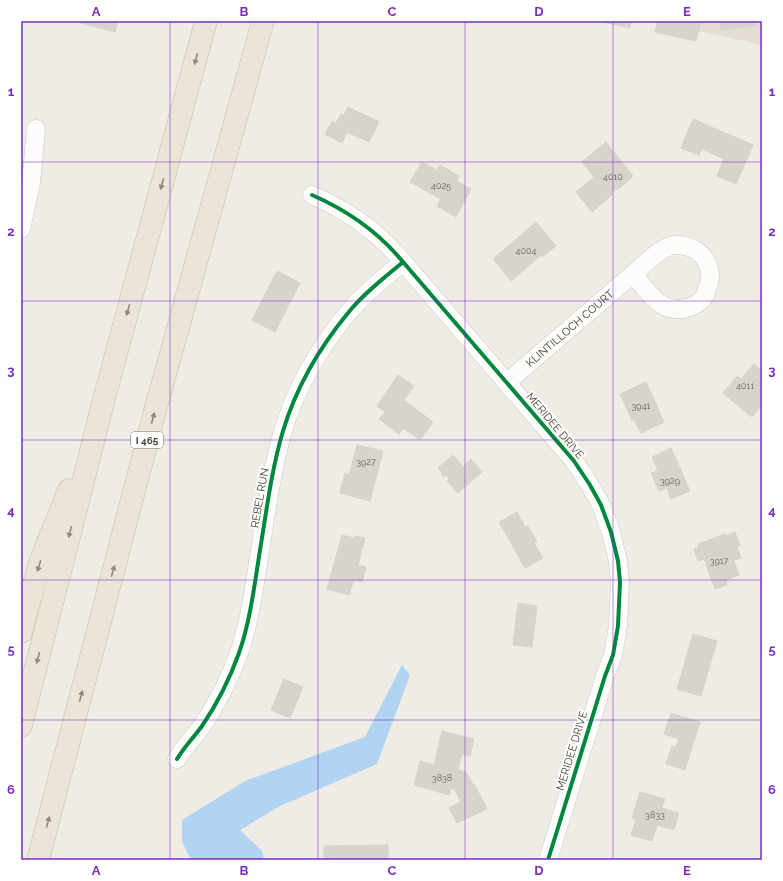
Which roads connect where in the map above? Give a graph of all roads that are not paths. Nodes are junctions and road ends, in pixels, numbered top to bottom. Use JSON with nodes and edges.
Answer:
{"nodes":[{"id":1,"x":206,"y":21,"type":"edge"},
{"id":2,"x":263,"y":21,"type":"edge"},
{"id":3,"x":36,"y":129,"type":"dead end"},
{"id":4,"x":312,"y":195,"type":"dead end"},
{"id":5,"x":21,"y":229,"type":"edge"},
{"id":6,"x":403,"y":262,"type":"junction"},
{"id":7,"x":633,"y":274,"type":"dead end"},
{"id":8,"x":506,"y":383,"type":"junction"},
{"id":9,"x":104,"y":399,"type":"junction"},
{"id":10,"x":21,"y":632,"type":"edge"},
{"id":11,"x":21,"y":726,"type":"edge"},
{"id":12,"x":176,"y":759,"type":"dead end"},
{"id":13,"x":38,"y":860,"type":"edge"},
{"id":14,"x":548,"y":860,"type":"edge"}],
"edges":[{"from":1,"to":9,"type":"highway","one_way":true},
{"from":13,"to":2,"type":"highway","number":"I 465","one_way":true},
{"from":3,"to":5,"type":"street"},
{"from":4,"to":6,"type":"street","name":"MERIDEE DRIVE"},
{"from":6,"to":8,"type":"street","name":"MERIDEE DRIVE"},
{"from":6,"to":12,"type":"street","name":"REBEL RUN"},
{"from":7,"to":8,"type":"street","name":"KLINTILLOCH COURT"},
{"from":8,"to":14,"type":"street","name":"MERIDEE DRIVE"},
{"from":9,"to":10,"type":"highway","one_way":true},
{"from":9,"to":11,"type":"highway","one_way":true}]}
